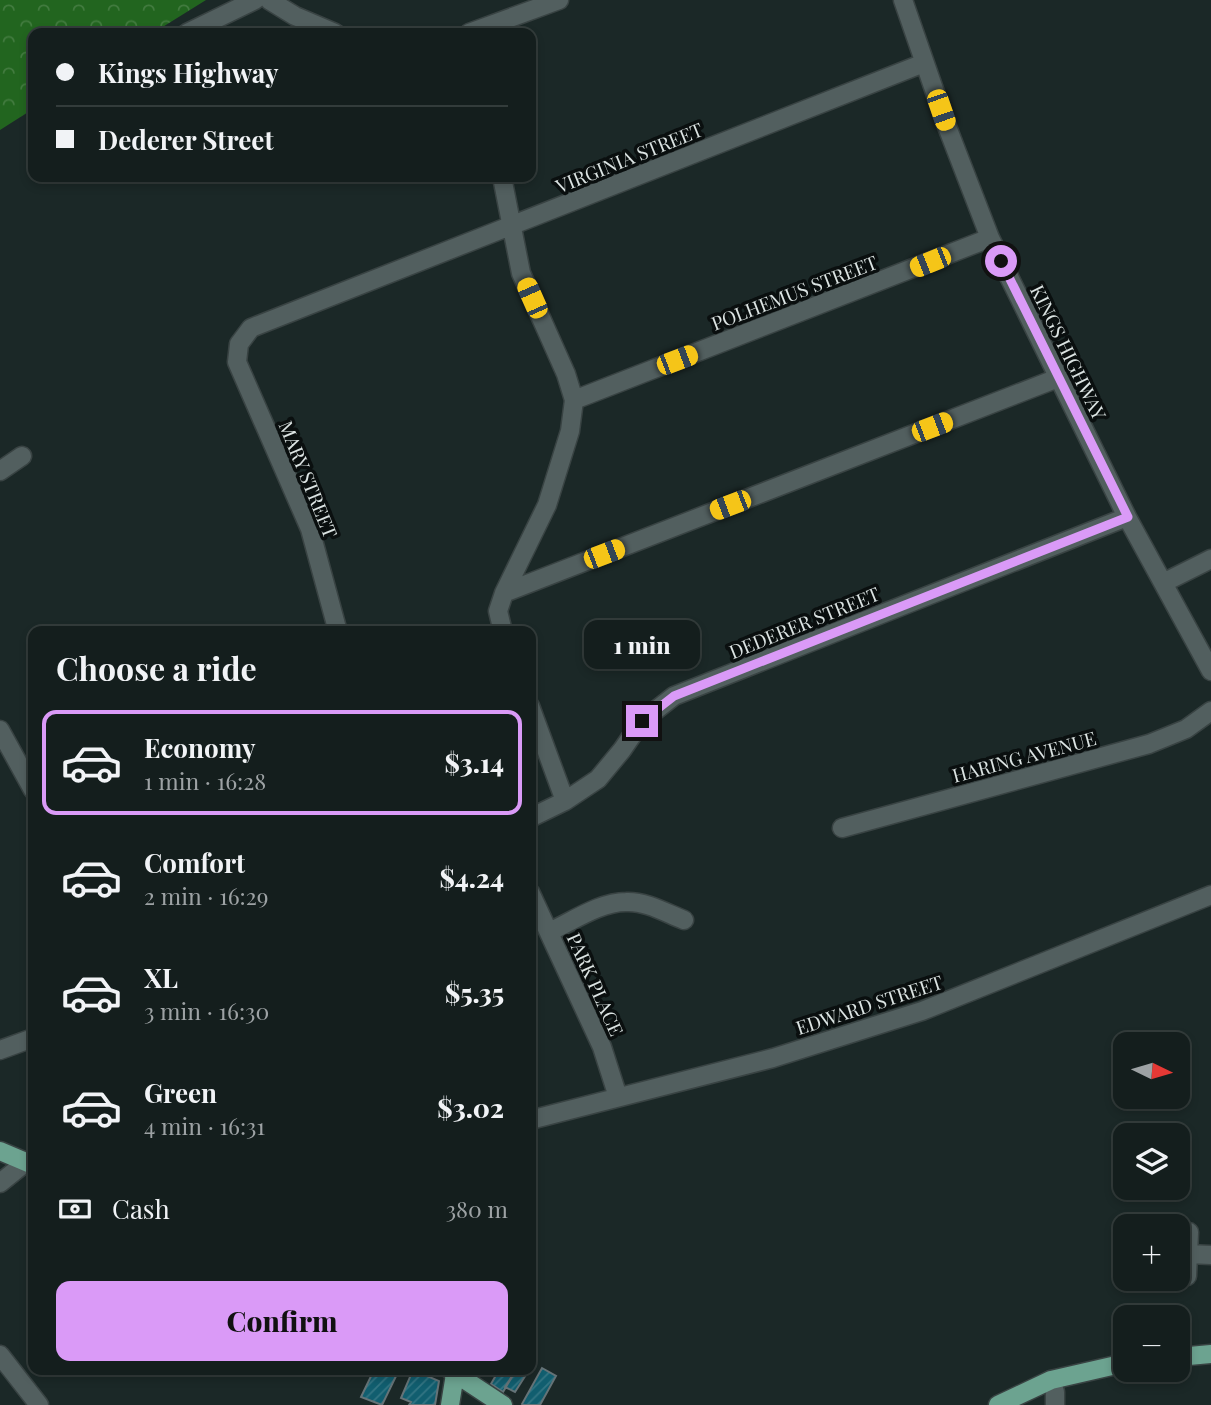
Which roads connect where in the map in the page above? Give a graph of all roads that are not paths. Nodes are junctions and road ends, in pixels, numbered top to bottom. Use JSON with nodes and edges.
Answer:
{"nodes":[{"id":1,"x":255,"y":0,"type":"edge"},
{"id":2,"x":269,"y":0,"type":"edge"},
{"id":3,"x":559,"y":0,"type":"edge"},
{"id":4,"x":904,"y":0,"type":"edge"},
{"id":5,"x":197,"y":28,"type":"edge"},
{"id":6,"x":323,"y":28,"type":"edge"},
{"id":7,"x":483,"y":28,"type":"edge"},
{"id":8,"x":924,"y":63,"type":"junction"},
{"id":9,"x":503,"y":182,"type":"edge"},
{"id":10,"x":511,"y":226,"type":"junction"},
{"id":11,"x":990,"y":238,"type":"junction"},
{"id":12,"x":239,"y":344,"type":"joint"},
{"id":13,"x":1058,"y":378,"type":"junction"},
{"id":14,"x":574,"y":400,"type":"junction"},
{"id":15,"x":22,"y":456,"type":"dead end"},
{"id":16,"x":0,"y":471,"type":"edge"},
{"id":17,"x":1128,"y":517,"type":"junction"},
{"id":18,"x":1211,"y":559,"type":"edge"},
{"id":19,"x":1163,"y":583,"type":"junction"},
{"id":20,"x":504,"y":593,"type":"junction"},
{"id":21,"x":336,"y":626,"type":"edge"},
{"id":22,"x":502,"y":626,"type":"edge"},
{"id":23,"x":1211,"y":671,"type":"edge"},
{"id":24,"x":1211,"y":711,"type":"edge"},
{"id":25,"x":536,"y":722,"type":"edge"},
{"id":26,"x":0,"y":730,"type":"edge"},
{"id":27,"x":28,"y":781,"type":"edge"},
{"id":28,"x":565,"y":801,"type":"junction"},
{"id":29,"x":536,"y":815,"type":"edge"},
{"id":30,"x":842,"y":828,"type":"dead end"},
{"id":31,"x":1211,"y":895,"type":"edge"},
{"id":32,"x":536,"y":905,"type":"edge"},
{"id":33,"x":684,"y":920,"type":"dead end"},
{"id":34,"x":549,"y":932,"type":"junction"},
{"id":35,"x":28,"y":1040,"type":"edge"},
{"id":36,"x":0,"y":1050,"type":"edge"},
{"id":37,"x":618,"y":1097,"type":"junction"},
{"id":38,"x":536,"y":1118,"type":"edge"},
{"id":39,"x":0,"y":1151,"type":"edge"},
{"id":40,"x":28,"y":1163,"type":"edge"},
{"id":41,"x":28,"y":1165,"type":"edge"},
{"id":42,"x":0,"y":1183,"type":"edge"},
{"id":43,"x":1190,"y":1254,"type":"edge"},
{"id":44,"x":1211,"y":1255,"type":"edge"},
{"id":45,"x":1211,"y":1354,"type":"edge"},
{"id":46,"x":0,"y":1355,"type":"edge"},
{"id":47,"x":1190,"y":1356,"type":"edge"},
{"id":48,"x":1113,"y":1366,"type":"edge"},
{"id":49,"x":453,"y":1375,"type":"edge"},
{"id":50,"x":459,"y":1375,"type":"edge"},
{"id":51,"x":1051,"y":1380,"type":"junction"},
{"id":52,"x":39,"y":1405,"type":"edge"},
{"id":53,"x":450,"y":1405,"type":"edge"},
{"id":54,"x":503,"y":1405,"type":"edge"},
{"id":55,"x":998,"y":1405,"type":"edge"},
{"id":56,"x":1055,"y":1405,"type":"edge"}],
"edges":[{"from":1,"to":5,"type":"street"},
{"from":2,"to":6,"type":"street"},
{"from":3,"to":7,"type":"street"},
{"from":4,"to":8,"type":"street","name":"KINGS HIGHWAY"},
{"from":8,"to":10,"type":"street","name":"VIRGINIA STREET"},
{"from":8,"to":11,"type":"street","name":"KINGS HIGHWAY"},
{"from":9,"to":10,"type":"street"},
{"from":10,"to":12,"type":"street","name":"VIRGINIA STREET"},
{"from":10,"to":14,"type":"street"},
{"from":11,"to":13,"type":"street","name":"KINGS HIGHWAY"},
{"from":11,"to":14,"type":"street","name":"POLHEMUS STREET"},
{"from":12,"to":21,"type":"street","name":"MARY STREET"},
{"from":13,"to":17,"type":"street","name":"KINGS HIGHWAY"},
{"from":13,"to":20,"type":"street"},
{"from":14,"to":20,"type":"street"},
{"from":15,"to":16,"type":"street"},
{"from":17,"to":19,"type":"street","name":"KINGS HIGHWAY"},
{"from":17,"to":28,"type":"street","name":"DEDERER STREET"},
{"from":18,"to":19,"type":"street"},
{"from":19,"to":23,"type":"street","name":"KINGS HIGHWAY"},
{"from":20,"to":22,"type":"street"},
{"from":24,"to":30,"type":"street","name":"HARING AVENUE"},
{"from":25,"to":28,"type":"street"},
{"from":26,"to":27,"type":"street"},
{"from":28,"to":29,"type":"street","name":"DEDERER STREET"},
{"from":31,"to":37,"type":"street","name":"EDWARD STREET"},
{"from":32,"to":34,"type":"street","name":"PARK PLACE"},
{"from":33,"to":34,"type":"street"},
{"from":34,"to":37,"type":"street","name":"PARK PLACE"},
{"from":35,"to":36,"type":"street"},
{"from":37,"to":38,"type":"street","name":"EDWARD STREET"},
{"from":39,"to":40,"type":"main road"},
{"from":41,"to":42,"type":"street"},
{"from":43,"to":44,"type":"street"},
{"from":45,"to":47,"type":"main road"},
{"from":46,"to":52,"type":"street"},
{"from":48,"to":51,"type":"main road"},
{"from":49,"to":53,"type":"main road"},
{"from":50,"to":54,"type":"main road"},
{"from":51,"to":55,"type":"main road"},
{"from":51,"to":56,"type":"street"}]}
